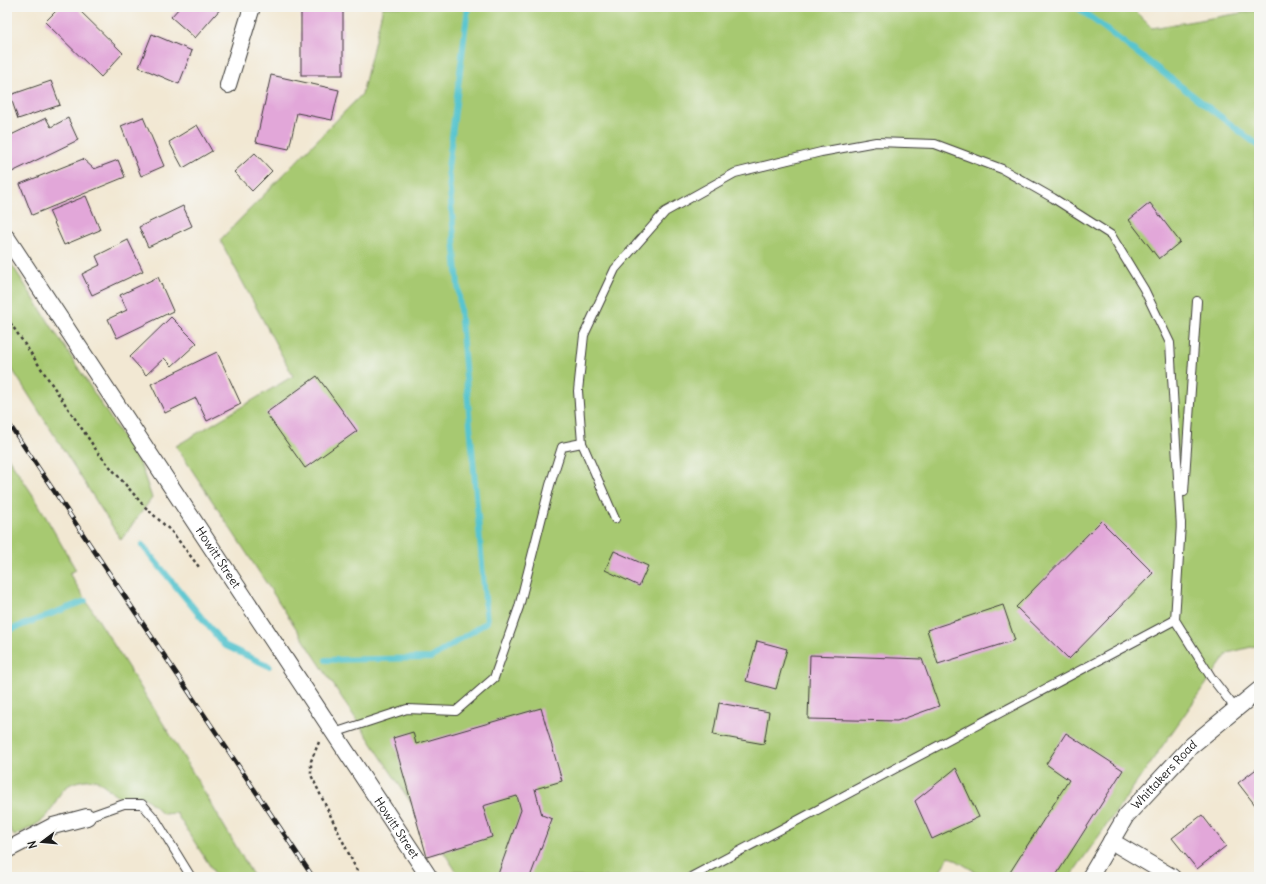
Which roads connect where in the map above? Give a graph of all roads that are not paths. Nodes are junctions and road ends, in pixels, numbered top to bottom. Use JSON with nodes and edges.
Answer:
{"nodes":[{"id":1,"x":252,"y":7,"type":"edge"},
{"id":2,"x":228,"y":85,"type":"dead end"},
{"id":3,"x":7,"y":238,"type":"edge"},
{"id":4,"x":1197,"y":301,"type":"dead end"},
{"id":5,"x":582,"y":444,"type":"junction"},
{"id":6,"x":615,"y":519,"type":"dead end"},
{"id":7,"x":1181,"y":528,"type":"junction"},
{"id":8,"x":1175,"y":620,"type":"junction"},
{"id":9,"x":1259,"y":690,"type":"edge"},
{"id":10,"x":1235,"y":708,"type":"junction"},
{"id":11,"x":334,"y":733,"type":"junction"},
{"id":12,"x":87,"y":817,"type":"joint"},
{"id":13,"x":1111,"y":841,"type":"junction"},
{"id":14,"x":7,"y":850,"type":"edge"},
{"id":15,"x":191,"y":877,"type":"edge"},
{"id":16,"x":429,"y":877,"type":"edge"},
{"id":17,"x":691,"y":877,"type":"edge"},
{"id":18,"x":1090,"y":877,"type":"edge"},
{"id":19,"x":1172,"y":877,"type":"edge"}],
"edges":[{"from":1,"to":2,"type":"street"},
{"from":3,"to":11,"type":"street","name":"Howitt Street"},
{"from":4,"to":7,"type":"lane"},
{"from":5,"to":6,"type":"lane"},
{"from":5,"to":7,"type":"lane"},
{"from":5,"to":11,"type":"lane"},
{"from":7,"to":8,"type":"lane"},
{"from":8,"to":10,"type":"lane"},
{"from":8,"to":17,"type":"lane"},
{"from":9,"to":10,"type":"street","name":"Whittakers Road"},
{"from":10,"to":13,"type":"street","name":"Whittakers Road"},
{"from":11,"to":16,"type":"street","name":"Howitt Street"},
{"from":12,"to":14,"type":"street"},
{"from":12,"to":15,"type":"lane"},
{"from":13,"to":18,"type":"street","name":"Whittakers Road"},
{"from":13,"to":19,"type":"street"}]}
